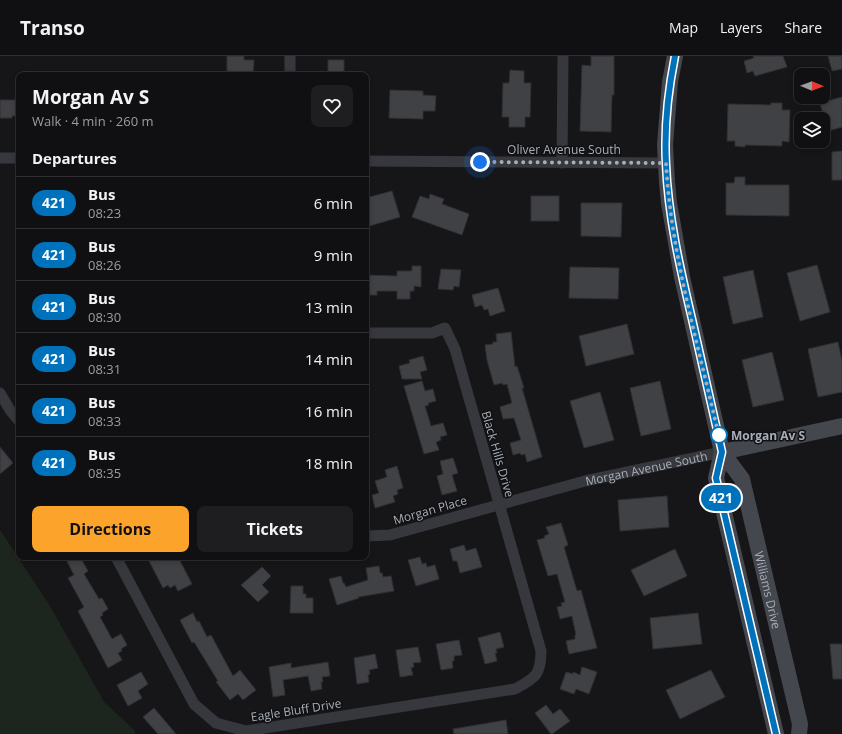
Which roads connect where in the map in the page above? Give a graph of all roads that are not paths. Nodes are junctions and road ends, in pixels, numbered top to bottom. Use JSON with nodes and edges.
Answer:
{"nodes":[{"id":1,"x":290,"y":56,"type":"edge"},
{"id":2,"x":563,"y":56,"type":"edge"},
{"id":3,"x":675,"y":56,"type":"edge"},
{"id":4,"x":290,"y":72,"type":"edge"},
{"id":5,"x":0,"y":158,"type":"edge"},
{"id":6,"x":16,"y":158,"type":"edge"},
{"id":7,"x":369,"y":161,"type":"edge"},
{"id":8,"x":562,"y":163,"type":"junction"},
{"id":9,"x":666,"y":163,"type":"junction"},
{"id":10,"x":369,"y":333,"type":"edge"},
{"id":11,"x":0,"y":393,"type":"edge"},
{"id":12,"x":16,"y":417,"type":"edge"},
{"id":13,"x":842,"y":426,"type":"edge"},
{"id":14,"x":722,"y":452,"type":"junction"},
{"id":15,"x":499,"y":504,"type":"junction"},
{"id":16,"x":369,"y":536,"type":"edge"},
{"id":17,"x":118,"y":560,"type":"edge"},
{"id":18,"x":541,"y":666,"type":"joint"},
{"id":19,"x":776,"y":734,"type":"edge"},
{"id":20,"x":799,"y":734,"type":"edge"}],
"edges":[{"from":1,"to":4,"type":"street"},
{"from":2,"to":8,"type":"street"},
{"from":3,"to":9,"type":"main road","name":"Williams Drive"},
{"from":5,"to":6,"type":"street"},
{"from":7,"to":8,"type":"street","name":"Oliver Avenue South"},
{"from":8,"to":9,"type":"street","name":"Oliver Avenue South"},
{"from":9,"to":14,"type":"main road","name":"Williams Drive"},
{"from":10,"to":15,"type":"street","name":"Black Hills Drive"},
{"from":11,"to":12,"type":"street"},
{"from":13,"to":14,"type":"main road","name":"Morgan Avenue South"},
{"from":14,"to":15,"type":"street","name":"Morgan Avenue South"},
{"from":14,"to":19,"type":"main road","name":"Williams Drive"},
{"from":14,"to":20,"type":"main road","name":"Williams Drive"},
{"from":15,"to":16,"type":"street","name":"Morgan Place"},
{"from":15,"to":18,"type":"street","name":"Black Hills Drive"},
{"from":17,"to":18,"type":"street","name":"Eagle Bluff Drive"}]}
